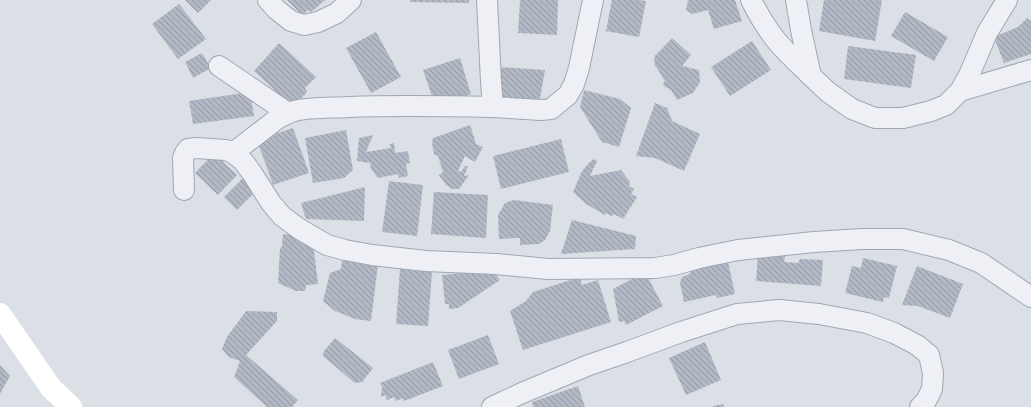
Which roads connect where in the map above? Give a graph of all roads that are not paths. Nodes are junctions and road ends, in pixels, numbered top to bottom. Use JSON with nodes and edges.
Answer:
{"nodes":[{"id":1,"x":268,"y":0,"type":"edge"},
{"id":2,"x":351,"y":0,"type":"edge"},
{"id":3,"x":488,"y":0,"type":"edge"},
{"id":4,"x":594,"y":0,"type":"edge"},
{"id":5,"x":751,"y":0,"type":"edge"},
{"id":6,"x":796,"y":0,"type":"edge"},
{"id":7,"x":1007,"y":0,"type":"edge"},
{"id":8,"x":219,"y":66,"type":"dead end"},
{"id":9,"x":1031,"y":70,"type":"edge"},
{"id":10,"x":811,"y":76,"type":"junction"},
{"id":11,"x":960,"y":91,"type":"junction"},
{"id":12,"x":493,"y":107,"type":"junction"},
{"id":13,"x":288,"y":113,"type":"junction"},
{"id":14,"x":233,"y":153,"type":"junction"},
{"id":15,"x":184,"y":190,"type":"dead end"},
{"id":16,"x":1031,"y":296,"type":"edge"},
{"id":17,"x":1,"y":316,"type":"edge"},
{"id":18,"x":71,"y":407,"type":"edge"},
{"id":19,"x":492,"y":407,"type":"edge"},
{"id":20,"x":920,"y":407,"type":"edge"}],
"edges":[{"from":1,"to":2,"type":"street"},
{"from":3,"to":12,"type":"street"},
{"from":4,"to":12,"type":"street"},
{"from":5,"to":10,"type":"street"},
{"from":6,"to":10,"type":"street"},
{"from":7,"to":11,"type":"street"},
{"from":8,"to":13,"type":"street"},
{"from":9,"to":11,"type":"street"},
{"from":10,"to":11,"type":"street"},
{"from":12,"to":13,"type":"street"},
{"from":13,"to":14,"type":"street"},
{"from":14,"to":15,"type":"street"},
{"from":14,"to":16,"type":"street"},
{"from":17,"to":18,"type":"street"},
{"from":19,"to":20,"type":"street"}]}
